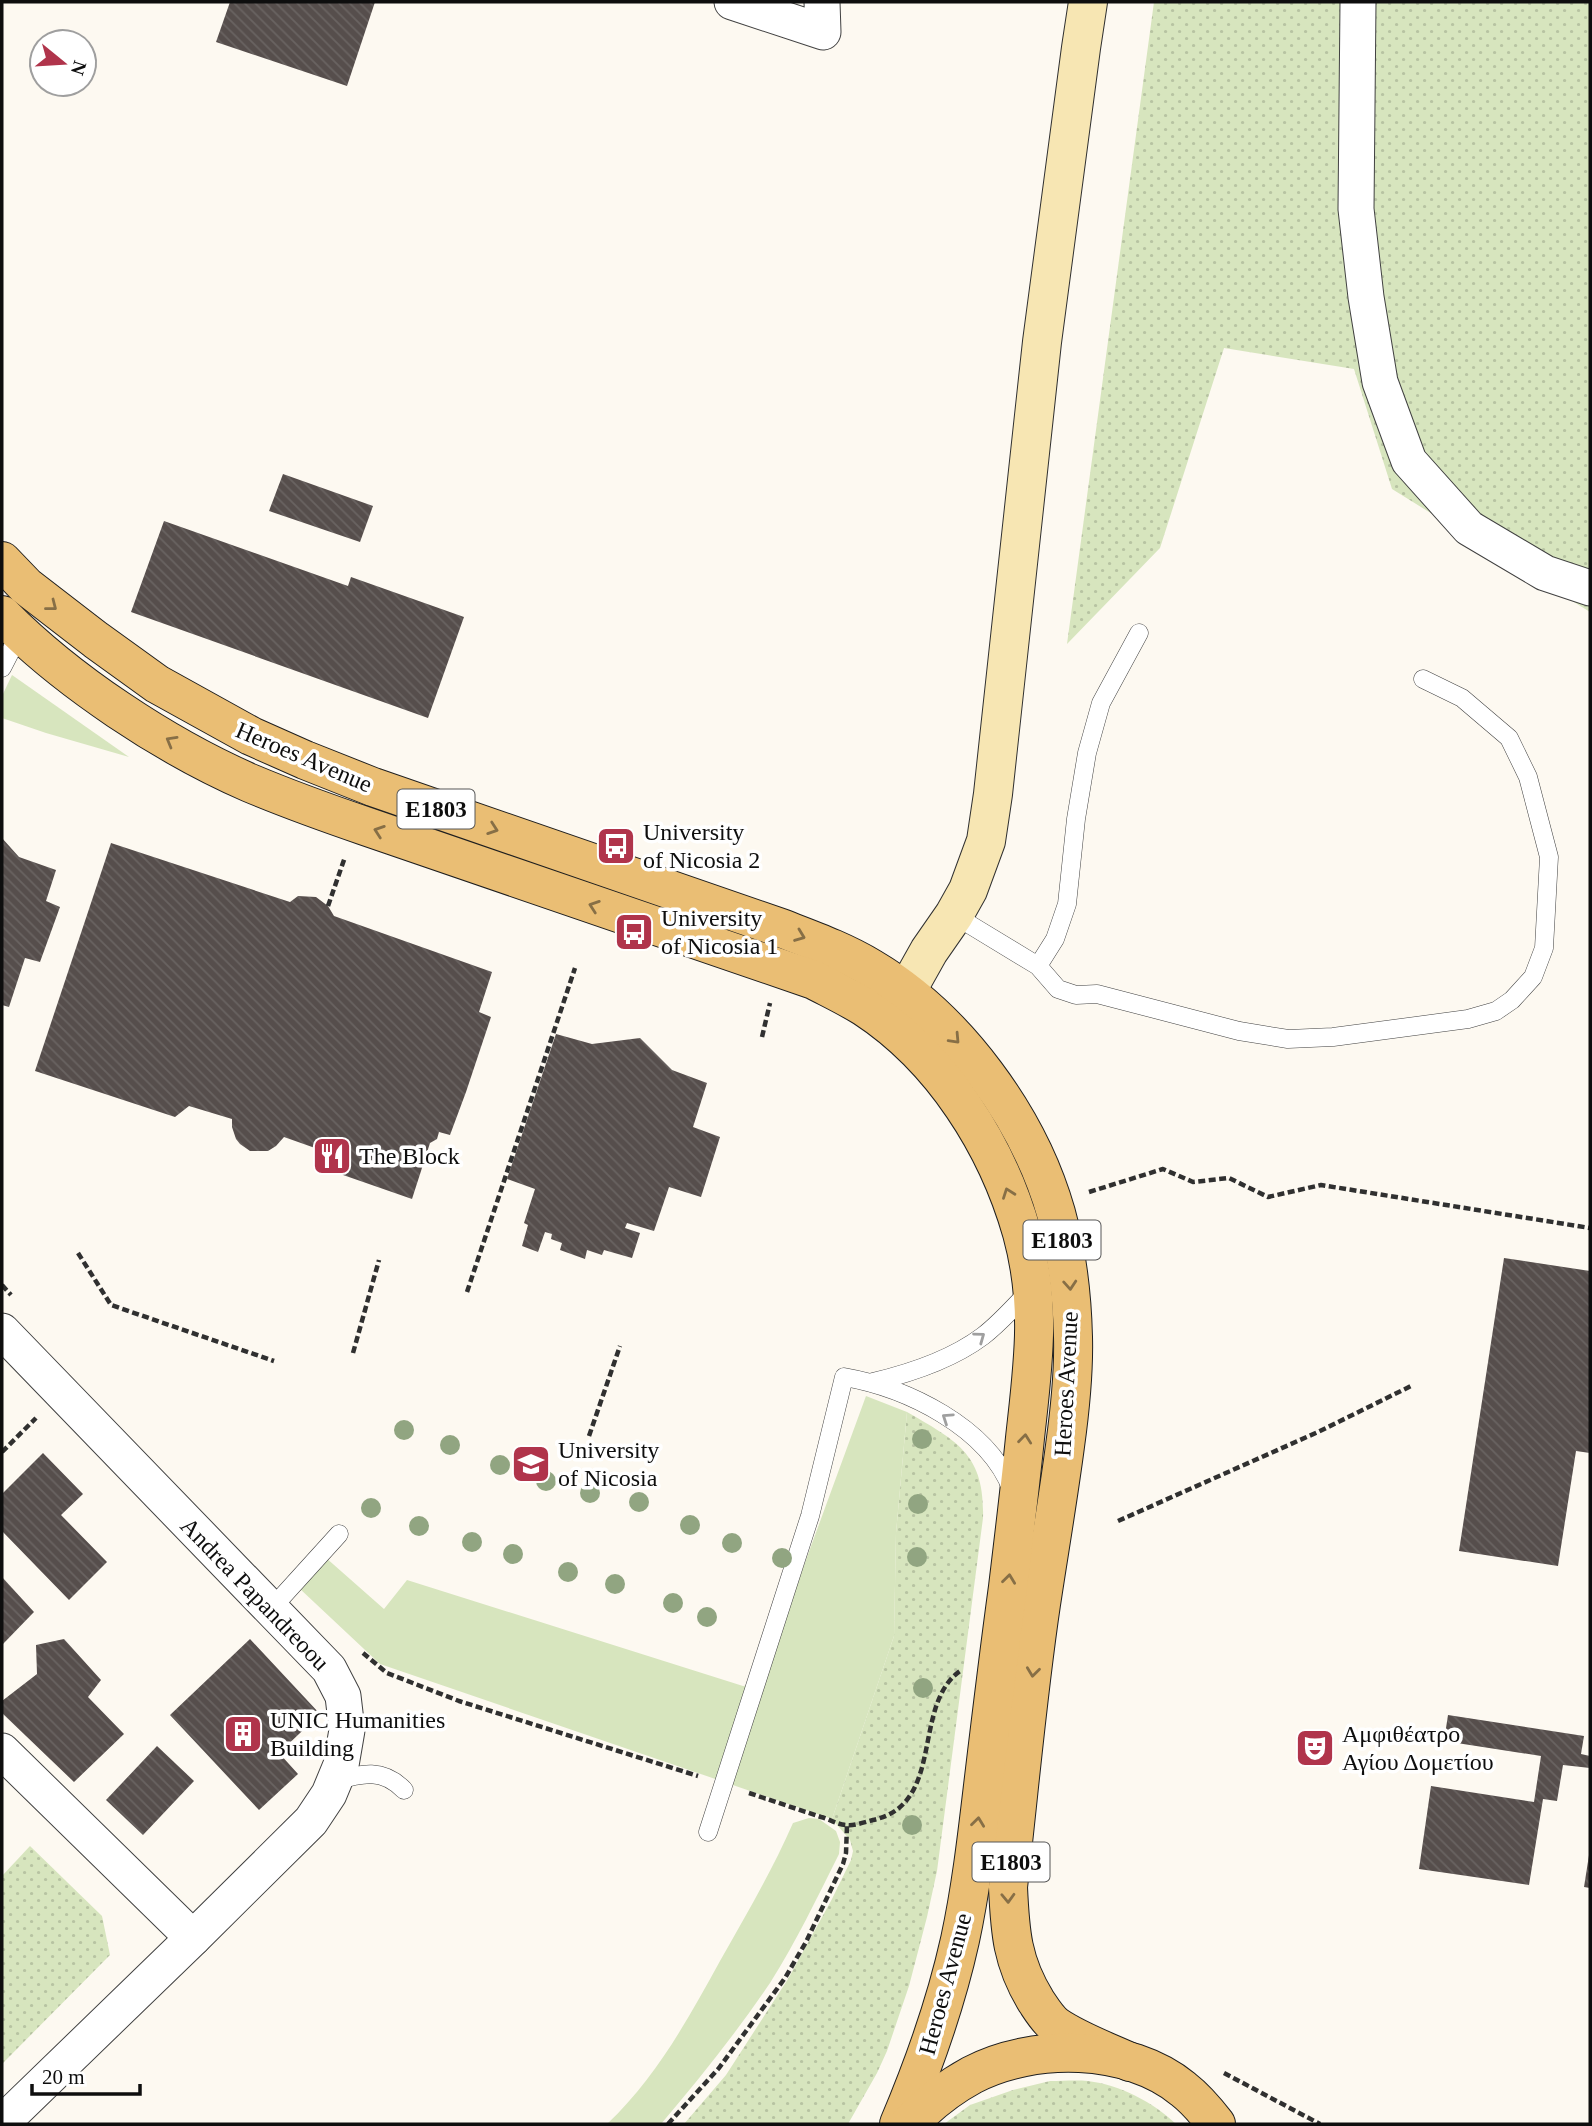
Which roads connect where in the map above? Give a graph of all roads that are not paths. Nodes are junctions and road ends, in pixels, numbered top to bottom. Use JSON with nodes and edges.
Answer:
{"nodes":[{"id":1,"x":732,"y":2,"type":"edge"},
{"id":2,"x":821,"y":2,"type":"edge"},
{"id":3,"x":1088,"y":2,"type":"edge"},
{"id":4,"x":1359,"y":2,"type":"edge"},
{"id":5,"x":2,"y":561,"type":"edge"},
{"id":6,"x":1590,"y":588,"type":"edge"},
{"id":7,"x":11,"y":624,"type":"edge"},
{"id":8,"x":1139,"y":633,"type":"dead end"},
{"id":9,"x":2,"y":668,"type":"edge"},
{"id":10,"x":1423,"y":679,"type":"dead end"},
{"id":11,"x":954,"y":915,"type":"junction"},
{"id":12,"x":1038,"y":965,"type":"junction"},
{"id":13,"x":906,"y":992,"type":"junction"},
{"id":14,"x":883,"y":1022,"type":"junction"},
{"id":15,"x":1032,"y":1287,"type":"junction"},
{"id":16,"x":2,"y":1331,"type":"edge"},
{"id":17,"x":873,"y":1382,"type":"junction"},
{"id":18,"x":1015,"y":1531,"type":"junction"},
{"id":19,"x":339,"y":1534,"type":"dead end"},
{"id":20,"x":271,"y":1609,"type":"junction"},
{"id":21,"x":2,"y":1751,"type":"edge"},
{"id":22,"x":335,"y":1780,"type":"junction"},
{"id":23,"x":404,"y":1790,"type":"dead end"},
{"id":24,"x":708,"y":1832,"type":"dead end"},
{"id":25,"x":193,"y":1938,"type":"junction"},
{"id":26,"x":1130,"y":2062,"type":"junction"},
{"id":27,"x":2,"y":2123,"type":"edge"},
{"id":28,"x":900,"y":2124,"type":"edge"},
{"id":29,"x":909,"y":2124,"type":"edge"},
{"id":30,"x":1216,"y":2124,"type":"edge"}],
"edges":[{"from":1,"to":2,"type":"street"},
{"from":3,"to":11,"type":"street"},
{"from":4,"to":6,"type":"street"},
{"from":5,"to":13,"type":"main road","name":"Heroes Avenue","number":"E1803","one_way":true},
{"from":7,"to":9,"type":"lane"},
{"from":14,"to":7,"type":"main road","name":"Heroes Avenue","number":"E1803","one_way":true},
{"from":8,"to":12,"type":"lane"},
{"from":10,"to":12,"type":"lane"},
{"from":11,"to":12,"type":"lane"},
{"from":11,"to":13,"type":"street"},
{"from":13,"to":14,"type":"street"},
{"from":13,"to":26,"type":"main road","name":"Heroes Avenue","number":"E1803","one_way":true},
{"from":15,"to":14,"type":"main road","name":"Heroes Avenue","number":"E1803","one_way":true},
{"from":17,"to":15,"type":"lane","one_way":true},
{"from":18,"to":15,"type":"main road","name":"Heroes Avenue","number":"E1803","one_way":true},
{"from":16,"to":20,"type":"street","name":"Andrea Papandreoou"},
{"from":18,"to":17,"type":"lane","one_way":true},
{"from":17,"to":24,"type":"lane"},
{"from":28,"to":18,"type":"main road","name":"Heroes Avenue","number":"E1803","one_way":true},
{"from":19,"to":20,"type":"lane"},
{"from":20,"to":22,"type":"street","name":"Andrea Papandreoou"},
{"from":21,"to":25,"type":"street"},
{"from":22,"to":23,"type":"lane"},
{"from":22,"to":25,"type":"street","name":"Andrea Papandreoou"},
{"from":25,"to":27,"type":"street","name":"Andrea Papandreoou"},
{"from":26,"to":29,"type":"main road"},
{"from":26,"to":30,"type":"main road"}]}
